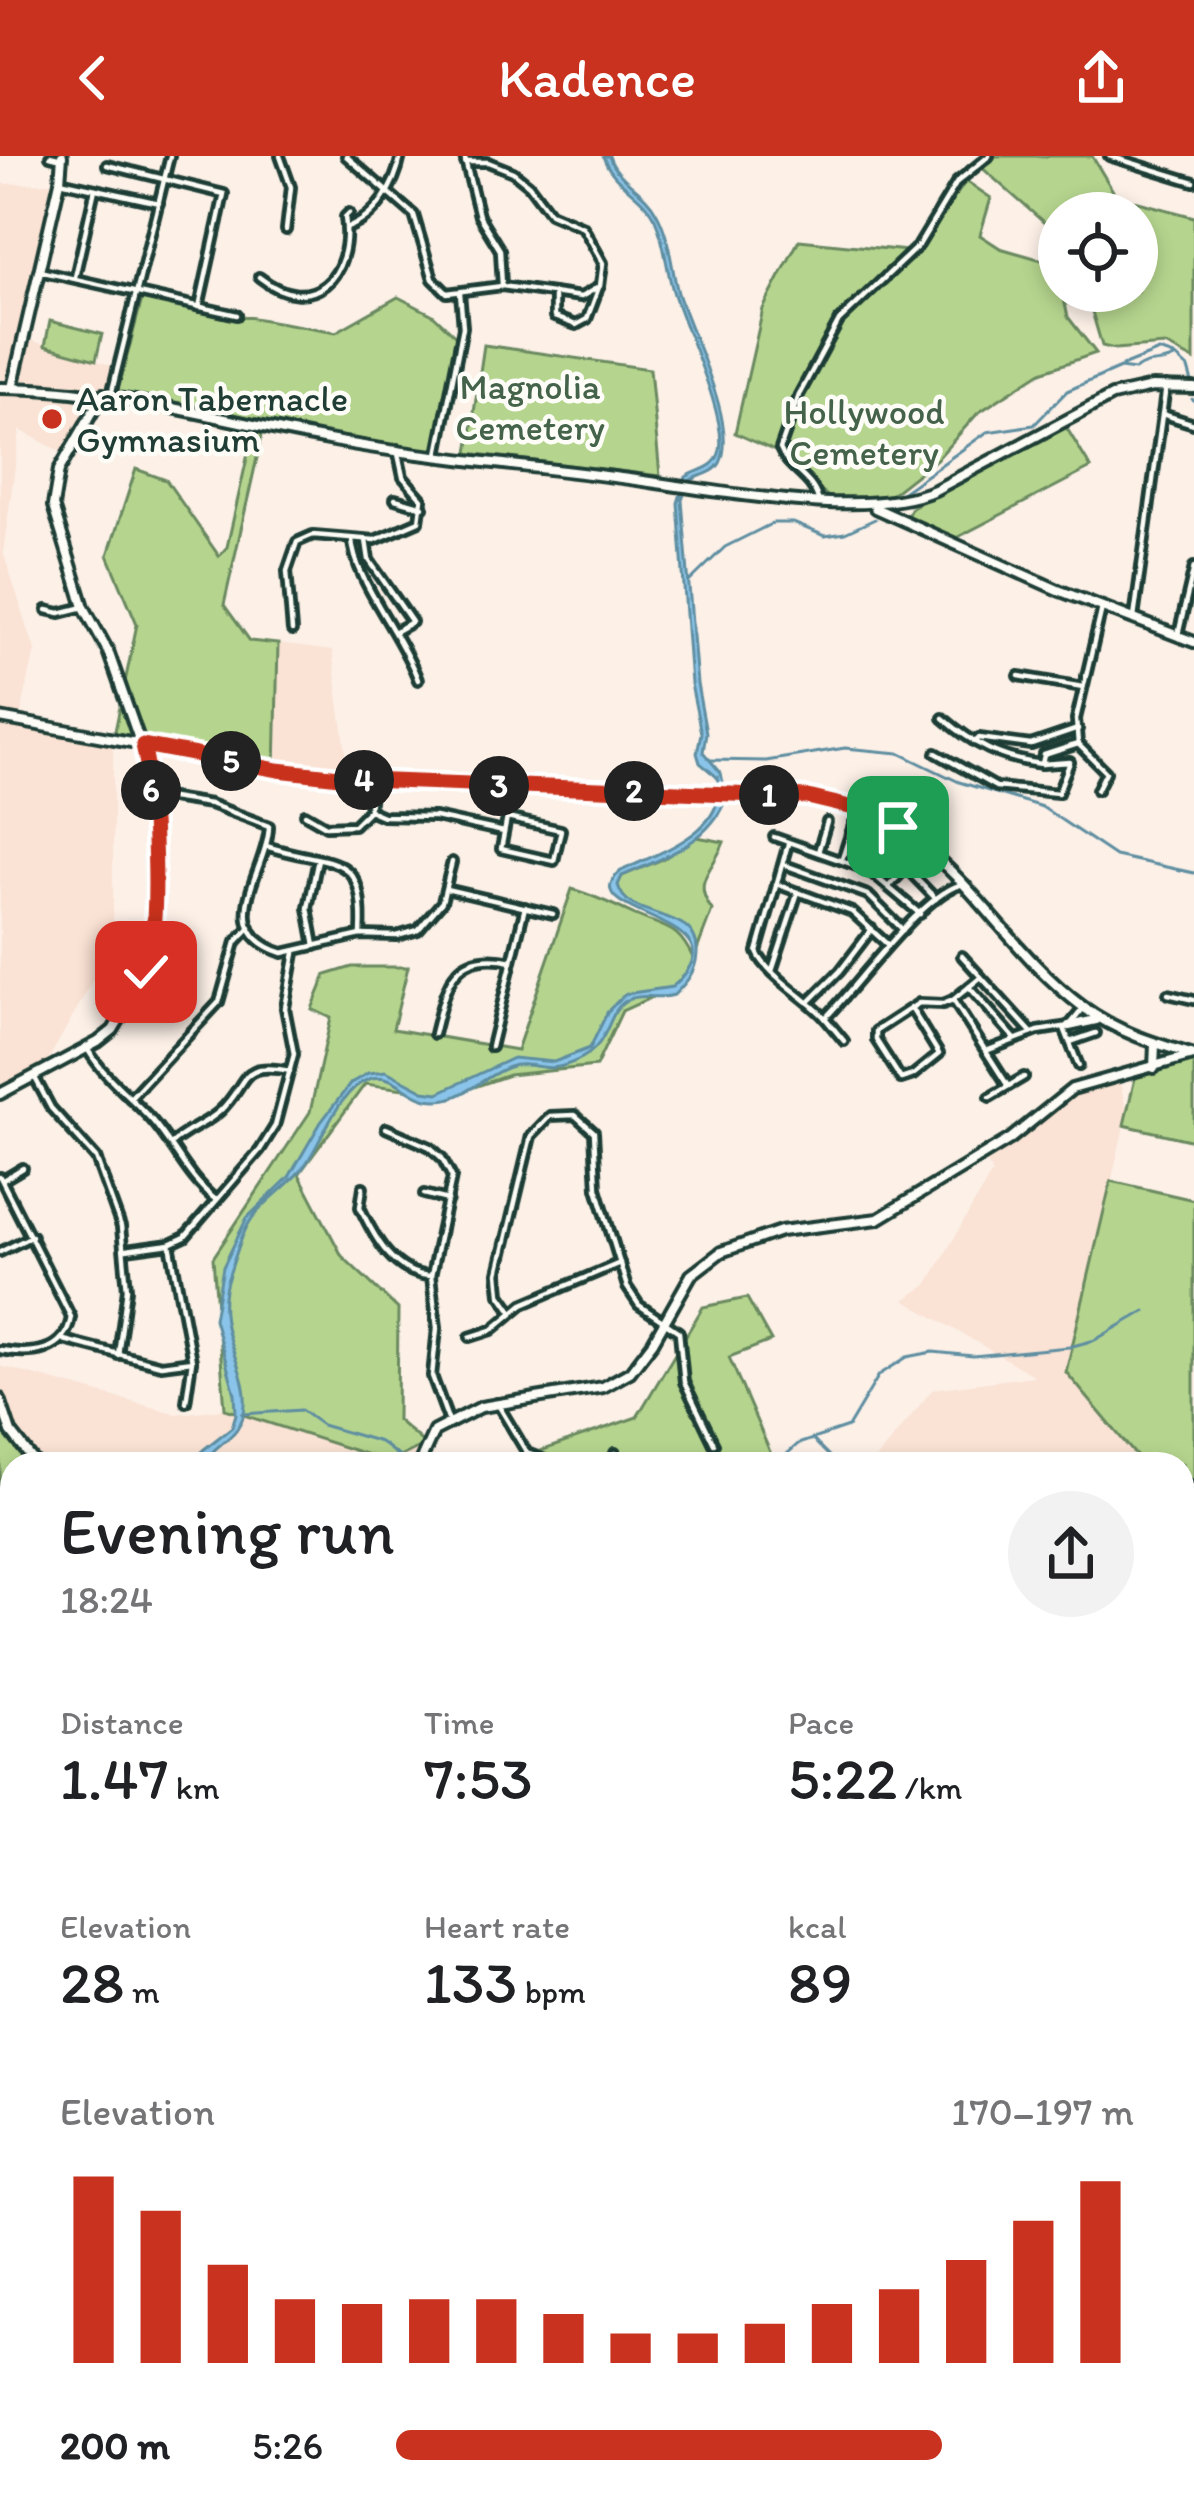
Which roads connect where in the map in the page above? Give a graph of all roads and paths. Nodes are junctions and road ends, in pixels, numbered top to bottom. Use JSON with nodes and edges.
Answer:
{"nodes":[{"id":1,"x":50,"y":156,"type":"edge"},
{"id":2,"x":170,"y":156,"type":"edge"},
{"id":3,"x":280,"y":156,"type":"edge"},
{"id":4,"x":346,"y":156,"type":"edge"},
{"id":5,"x":401,"y":156,"type":"edge"},
{"id":6,"x":989,"y":156,"type":"edge"},
{"id":7,"x":1109,"y":156,"type":"edge"},
{"id":8,"x":62,"y":157,"type":"edge"},
{"id":9,"x":465,"y":159,"type":"edge"},
{"id":10,"x":106,"y":166,"type":"dead end"},
{"id":11,"x":164,"y":179,"type":"junction"},
{"id":12,"x":60,"y":181,"type":"junction"},
{"id":13,"x":1194,"y":182,"type":"edge"},
{"id":14,"x":95,"y":189,"type":"junction"},
{"id":15,"x":388,"y":191,"type":"junction"},
{"id":16,"x":159,"y":202,"type":"junction"},
{"id":17,"x":349,"y":213,"type":"dead end"},
{"id":18,"x":347,"y":228,"type":"junction"},
{"id":19,"x":286,"y":230,"type":"dead end"},
{"id":20,"x":39,"y":272,"type":"junction"},
{"id":21,"x":259,"y":278,"type":"dead end"},
{"id":22,"x":74,"y":279,"type":"junction"},
{"id":23,"x":502,"y":286,"type":"junction"},
{"id":24,"x":600,"y":286,"type":"junction"},
{"id":25,"x":460,"y":293,"type":"junction"},
{"id":26,"x":554,"y":293,"type":"junction"},
{"id":27,"x":137,"y":294,"type":"junction"},
{"id":28,"x":199,"y":307,"type":"junction"},
{"id":29,"x":237,"y":315,"type":"dead end"},
{"id":30,"x":1166,"y":386,"type":"junction"},
{"id":31,"x":0,"y":388,"type":"edge"},
{"id":32,"x":12,"y":388,"type":"junction"},
{"id":33,"x":1194,"y":388,"type":"edge"},
{"id":34,"x":107,"y":395,"type":"junction"},
{"id":35,"x":1162,"y":414,"type":"junction"},
{"id":36,"x":1194,"y":424,"type":"edge"},
{"id":37,"x":397,"y":449,"type":"junction"},
{"id":38,"x":438,"y":454,"type":"junction"},
{"id":39,"x":395,"y":499,"type":"dead end"},
{"id":40,"x":818,"y":500,"type":"junction"},
{"id":41,"x":908,"y":502,"type":"junction"},
{"id":42,"x":868,"y":506,"type":"junction"},
{"id":43,"x":423,"y":507,"type":"junction"},
{"id":44,"x":901,"y":519,"type":"junction"},
{"id":45,"x":352,"y":539,"type":"junction"},
{"id":46,"x":366,"y":540,"type":"junction"},
{"id":47,"x":1194,"y":567,"type":"edge"},
{"id":48,"x":84,"y":607,"type":"junction"},
{"id":49,"x":1102,"y":608,"type":"junction"},
{"id":50,"x":47,"y":610,"type":"dead end"},
{"id":51,"x":1134,"y":619,"type":"junction"},
{"id":52,"x":292,"y":631,"type":"dead end"},
{"id":53,"x":396,"y":631,"type":"junction"},
{"id":54,"x":1178,"y":634,"type":"junction"},
{"id":55,"x":1194,"y":642,"type":"edge"},
{"id":56,"x":1018,"y":676,"type":"dead end"},
{"id":57,"x":418,"y":680,"type":"dead end"},
{"id":58,"x":1083,"y":687,"type":"junction"},
{"id":59,"x":0,"y":718,"type":"edge"},
{"id":60,"x":943,"y":718,"type":"dead end"},
{"id":61,"x":1074,"y":730,"type":"junction"},
{"id":62,"x":973,"y":744,"type":"junction"},
{"id":63,"x":1078,"y":744,"type":"junction"},
{"id":64,"x":143,"y":745,"type":"junction"},
{"id":65,"x":935,"y":753,"type":"dead end"},
{"id":66,"x":1042,"y":764,"type":"junction"},
{"id":67,"x":372,"y":780,"type":"junction"},
{"id":68,"x":1097,"y":790,"type":"dead end"},
{"id":69,"x":152,"y":795,"type":"junction"},
{"id":70,"x":858,"y":809,"type":"junction"},
{"id":71,"x":369,"y":810,"type":"junction"},
{"id":72,"x":305,"y":814,"type":"dead end"},
{"id":73,"x":827,"y":822,"type":"dead end"},
{"id":74,"x":505,"y":832,"type":"junction"},
{"id":75,"x":875,"y":836,"type":"dead end"},
{"id":76,"x":774,"y":837,"type":"dead end"},
{"id":77,"x":788,"y":844,"type":"junction"},
{"id":78,"x":266,"y":846,"type":"junction"},
{"id":79,"x":818,"y":852,"type":"junction"},
{"id":80,"x":318,"y":859,"type":"junction"},
{"id":81,"x":842,"y":859,"type":"junction"},
{"id":82,"x":452,"y":862,"type":"dead end"},
{"id":83,"x":913,"y":862,"type":"dead end"},
{"id":84,"x":782,"y":864,"type":"junction"},
{"id":85,"x":949,"y":867,"type":"junction"},
{"id":86,"x":864,"y":868,"type":"junction"},
{"id":87,"x":907,"y":869,"type":"junction"},
{"id":88,"x":776,"y":884,"type":"junction"},
{"id":89,"x":965,"y":884,"type":"junction"},
{"id":90,"x":889,"y":886,"type":"junction"},
{"id":91,"x":949,"y":887,"type":"junction"},
{"id":92,"x":446,"y":889,"type":"junction"},
{"id":93,"x":798,"y":892,"type":"junction"},
{"id":94,"x":936,"y":898,"type":"junction"},
{"id":95,"x":525,"y":907,"type":"junction"},
{"id":96,"x":553,"y":914,"type":"dead end"},
{"id":97,"x":920,"y":914,"type":"junction"},
{"id":98,"x":250,"y":927,"type":"junction"},
{"id":99,"x":872,"y":929,"type":"junction"},
{"id":100,"x":903,"y":930,"type":"junction"},
{"id":101,"x":362,"y":935,"type":"junction"},
{"id":102,"x":888,"y":945,"type":"junction"},
{"id":103,"x":315,"y":946,"type":"junction"},
{"id":104,"x":295,"y":953,"type":"junction"},
{"id":105,"x":962,"y":956,"type":"dead end"},
{"id":106,"x":512,"y":962,"type":"junction"},
{"id":107,"x":772,"y":971,"type":"junction"},
{"id":108,"x":981,"y":977,"type":"junction"},
{"id":109,"x":969,"y":987,"type":"junction"},
{"id":110,"x":1168,"y":994,"type":"dead end"},
{"id":111,"x":953,"y":1000,"type":"junction"},
{"id":112,"x":1194,"y":1000,"type":"edge"},
{"id":113,"x":810,"y":1001,"type":"junction"},
{"id":114,"x":911,"y":1008,"type":"junction"},
{"id":115,"x":1084,"y":1008,"type":"junction"},
{"id":116,"x":825,"y":1018,"type":"junction"},
{"id":117,"x":1106,"y":1022,"type":"junction"},
{"id":118,"x":1066,"y":1027,"type":"junction"},
{"id":119,"x":1032,"y":1033,"type":"junction"},
{"id":120,"x":1096,"y":1033,"type":"dead end"},
{"id":121,"x":434,"y":1034,"type":"dead end"},
{"id":122,"x":1015,"y":1040,"type":"junction"},
{"id":123,"x":844,"y":1041,"type":"dead end"},
{"id":124,"x":1070,"y":1042,"type":"junction"},
{"id":125,"x":1155,"y":1044,"type":"junction"},
{"id":126,"x":491,"y":1047,"type":"dead end"},
{"id":127,"x":87,"y":1048,"type":"junction"},
{"id":128,"x":986,"y":1051,"type":"junction"},
{"id":129,"x":1194,"y":1054,"type":"edge"},
{"id":130,"x":1079,"y":1066,"type":"dead end"},
{"id":131,"x":1154,"y":1068,"type":"junction"},
{"id":132,"x":290,"y":1071,"type":"junction"},
{"id":133,"x":34,"y":1076,"type":"junction"},
{"id":134,"x":1024,"y":1077,"type":"dead end"},
{"id":135,"x":1008,"y":1086,"type":"junction"},
{"id":136,"x":0,"y":1094,"type":"edge"},
{"id":137,"x":990,"y":1097,"type":"dead end"},
{"id":138,"x":130,"y":1098,"type":"junction"},
{"id":139,"x":386,"y":1128,"type":"dead end"},
{"id":140,"x":170,"y":1144,"type":"junction"},
{"id":141,"x":22,"y":1168,"type":"dead end"},
{"id":142,"x":1,"y":1179,"type":"edge"},
{"id":143,"x":363,"y":1187,"type":"dead end"},
{"id":144,"x":424,"y":1194,"type":"dead end"},
{"id":145,"x":216,"y":1199,"type":"junction"},
{"id":146,"x":449,"y":1201,"type":"junction"},
{"id":147,"x":32,"y":1236,"type":"junction"},
{"id":148,"x":170,"y":1244,"type":"junction"},
{"id":149,"x":126,"y":1250,"type":"junction"},
{"id":150,"x":0,"y":1252,"type":"edge"},
{"id":151,"x":620,"y":1263,"type":"junction"},
{"id":152,"x":431,"y":1276,"type":"junction"},
{"id":153,"x":512,"y":1311,"type":"junction"},
{"id":154,"x":664,"y":1321,"type":"junction"},
{"id":155,"x":470,"y":1337,"type":"dead end"},
{"id":156,"x":62,"y":1339,"type":"junction"},
{"id":157,"x":0,"y":1350,"type":"edge"},
{"id":158,"x":118,"y":1355,"type":"junction"},
{"id":159,"x":192,"y":1361,"type":"junction"},
{"id":160,"x":0,"y":1399,"type":"edge"},
{"id":161,"x":186,"y":1402,"type":"dead end"},
{"id":162,"x":497,"y":1403,"type":"junction"},
{"id":163,"x":449,"y":1422,"type":"junction"},
{"id":164,"x":3,"y":1423,"type":"edge"},
{"id":165,"x":714,"y":1444,"type":"dead end"},
{"id":166,"x":26,"y":1452,"type":"edge"},
{"id":167,"x":424,"y":1452,"type":"edge"},
{"id":168,"x":526,"y":1452,"type":"edge"}],
"edges":[{"from":1,"to":8,"type":"street"},
{"from":2,"to":11,"type":"street"},
{"from":3,"to":19,"type":"street"},
{"from":4,"to":15,"type":"street"},
{"from":5,"to":15,"type":"street"},
{"from":6,"to":40,"type":"street"},
{"from":7,"to":13,"type":"street"},
{"from":8,"to":12,"type":"street"},
{"from":9,"to":23,"type":"street"},
{"from":9,"to":24,"type":"street"},
{"from":10,"to":11,"type":"street"},
{"from":11,"to":16,"type":"street"},
{"from":11,"to":28,"type":"street"},
{"from":12,"to":14,"type":"street"},
{"from":12,"to":20,"type":"street"},
{"from":14,"to":16,"type":"street"},
{"from":14,"to":22,"type":"street"},
{"from":15,"to":18,"type":"street"},
{"from":15,"to":25,"type":"street"},
{"from":16,"to":27,"type":"street"},
{"from":17,"to":18,"type":"street"},
{"from":18,"to":21,"type":"street"},
{"from":20,"to":22,"type":"street"},
{"from":20,"to":32,"type":"street"},
{"from":22,"to":27,"type":"street"},
{"from":23,"to":25,"type":"street"},
{"from":23,"to":26,"type":"street"},
{"from":24,"to":26,"type":"street"},
{"from":24,"to":26,"type":"street"},
{"from":25,"to":38,"type":"street"},
{"from":27,"to":28,"type":"street"},
{"from":27,"to":34,"type":"street"},
{"from":28,"to":29,"type":"street"},
{"from":30,"to":33,"type":"street"},
{"from":30,"to":35,"type":"street"},
{"from":30,"to":41,"type":"street"},
{"from":31,"to":32,"type":"street"},
{"from":32,"to":34,"type":"street"},
{"from":34,"to":37,"type":"street"},
{"from":34,"to":48,"type":"street"},
{"from":35,"to":36,"type":"street"},
{"from":35,"to":51,"type":"street"},
{"from":37,"to":38,"type":"street"},
{"from":37,"to":43,"type":"street"},
{"from":38,"to":40,"type":"street"},
{"from":39,"to":43,"type":"street"},
{"from":40,"to":42,"type":"street"},
{"from":41,"to":42,"type":"street"},
{"from":41,"to":44,"type":"street"},
{"from":42,"to":44,"type":"street"},
{"from":43,"to":46,"type":"street"},
{"from":44,"to":49,"type":"street"},
{"from":45,"to":46,"type":"street"},
{"from":45,"to":52,"type":"street"},
{"from":45,"to":53,"type":"street"},
{"from":46,"to":53,"type":"street"},
{"from":47,"to":54,"type":"street"},
{"from":48,"to":50,"type":"street"},
{"from":48,"to":64,"type":"street"},
{"from":49,"to":51,"type":"street"},
{"from":49,"to":58,"type":"street"},
{"from":51,"to":54,"type":"street"},
{"from":53,"to":57,"type":"street"},
{"from":54,"to":55,"type":"street"},
{"from":56,"to":58,"type":"street"},
{"from":58,"to":61,"type":"street"},
{"from":59,"to":64,"type":"street"},
{"from":60,"to":62,"type":"street"},
{"from":61,"to":62,"type":"street"},
{"from":61,"to":63,"type":"street"},
{"from":62,"to":66,"type":"street"},
{"from":63,"to":66,"type":"street"},
{"from":63,"to":68,"type":"street"},
{"from":64,"to":67,"type":"street"},
{"from":64,"to":69,"type":"street"},
{"from":65,"to":66,"type":"street"},
{"from":67,"to":70,"type":"street"},
{"from":67,"to":71,"type":"street"},
{"from":69,"to":78,"type":"street"},
{"from":69,"to":127,"type":"street"},
{"from":70,"to":81,"type":"street"},
{"from":70,"to":85,"type":"street"},
{"from":71,"to":72,"type":"street"},
{"from":71,"to":74,"type":"street"},
{"from":73,"to":79,"type":"street"},
{"from":74,"to":74,"type":"street"},
{"from":75,"to":86,"type":"street"},
{"from":76,"to":77,"type":"street"},
{"from":77,"to":79,"type":"street"},
{"from":77,"to":84,"type":"street"},
{"from":78,"to":80,"type":"street"},
{"from":78,"to":98,"type":"street"},
{"from":79,"to":81,"type":"street"},
{"from":80,"to":101,"type":"street"},
{"from":80,"to":103,"type":"street"},
{"from":81,"to":86,"type":"street"},
{"from":82,"to":92,"type":"street"},
{"from":83,"to":87,"type":"street"},
{"from":84,"to":88,"type":"street"},
{"from":84,"to":100,"type":"street"},
{"from":85,"to":89,"type":"street"},
{"from":85,"to":91,"type":"street"},
{"from":86,"to":90,"type":"street"},
{"from":87,"to":90,"type":"street"},
{"from":87,"to":94,"type":"street"},
{"from":88,"to":93,"type":"street"},
{"from":88,"to":107,"type":"street"},
{"from":89,"to":91,"type":"street"},
{"from":89,"to":115,"type":"street"},
{"from":90,"to":97,"type":"street"},
{"from":91,"to":94,"type":"street"},
{"from":92,"to":95,"type":"street"},
{"from":92,"to":101,"type":"street"},
{"from":93,"to":99,"type":"street"},
{"from":93,"to":107,"type":"street"},
{"from":94,"to":97,"type":"street"},
{"from":95,"to":96,"type":"street"},
{"from":95,"to":106,"type":"street"},
{"from":97,"to":100,"type":"street"},
{"from":98,"to":104,"type":"street"},
{"from":98,"to":138,"type":"street"},
{"from":99,"to":102,"type":"street"},
{"from":99,"to":113,"type":"street"},
{"from":100,"to":102,"type":"street"},
{"from":101,"to":103,"type":"street"},
{"from":102,"to":116,"type":"street"},
{"from":103,"to":104,"type":"street"},
{"from":104,"to":132,"type":"street"},
{"from":105,"to":108,"type":"street"},
{"from":106,"to":121,"type":"street"},
{"from":106,"to":126,"type":"street"},
{"from":107,"to":113,"type":"street"},
{"from":108,"to":109,"type":"street"},
{"from":108,"to":119,"type":"street"},
{"from":109,"to":111,"type":"street"},
{"from":109,"to":122,"type":"street"},
{"from":110,"to":112,"type":"street"},
{"from":111,"to":114,"type":"street"},
{"from":111,"to":128,"type":"street"},
{"from":113,"to":116,"type":"street"},
{"from":114,"to":114,"type":"street"},
{"from":115,"to":117,"type":"street"},
{"from":115,"to":118,"type":"street"},
{"from":116,"to":123,"type":"street"},
{"from":117,"to":118,"type":"street"},
{"from":117,"to":125,"type":"street"},
{"from":118,"to":119,"type":"street"},
{"from":118,"to":124,"type":"street"},
{"from":119,"to":122,"type":"street"},
{"from":120,"to":124,"type":"street"},
{"from":122,"to":128,"type":"street"},
{"from":124,"to":130,"type":"street"},
{"from":125,"to":129,"type":"street"},
{"from":125,"to":131,"type":"street"},
{"from":127,"to":133,"type":"street"},
{"from":127,"to":138,"type":"street"},
{"from":128,"to":135,"type":"street"},
{"from":129,"to":131,"type":"street"},
{"from":131,"to":154,"type":"street"},
{"from":132,"to":140,"type":"street"},
{"from":132,"to":145,"type":"street"},
{"from":133,"to":136,"type":"street"},
{"from":133,"to":149,"type":"street"},
{"from":134,"to":135,"type":"street"},
{"from":135,"to":137,"type":"street"},
{"from":138,"to":140,"type":"street"},
{"from":139,"to":146,"type":"street"},
{"from":140,"to":145,"type":"street"},
{"from":141,"to":142,"type":"street"},
{"from":142,"to":147,"type":"street"},
{"from":143,"to":152,"type":"street"},
{"from":144,"to":146,"type":"street"},
{"from":145,"to":148,"type":"street"},
{"from":146,"to":152,"type":"street"},
{"from":147,"to":150,"type":"street"},
{"from":147,"to":156,"type":"street"},
{"from":148,"to":149,"type":"street"},
{"from":148,"to":159,"type":"street"},
{"from":149,"to":158,"type":"street"},
{"from":151,"to":153,"type":"street"},
{"from":151,"to":153,"type":"street"},
{"from":151,"to":154,"type":"street"},
{"from":152,"to":163,"type":"street"},
{"from":153,"to":155,"type":"street"},
{"from":154,"to":162,"type":"street"},
{"from":154,"to":165,"type":"street"},
{"from":156,"to":157,"type":"street"},
{"from":156,"to":158,"type":"street"},
{"from":158,"to":159,"type":"street"},
{"from":159,"to":161,"type":"street"},
{"from":160,"to":164,"type":"street"},
{"from":162,"to":163,"type":"street"},
{"from":162,"to":168,"type":"street"},
{"from":163,"to":167,"type":"street"},
{"from":164,"to":166,"type":"street"}]}
